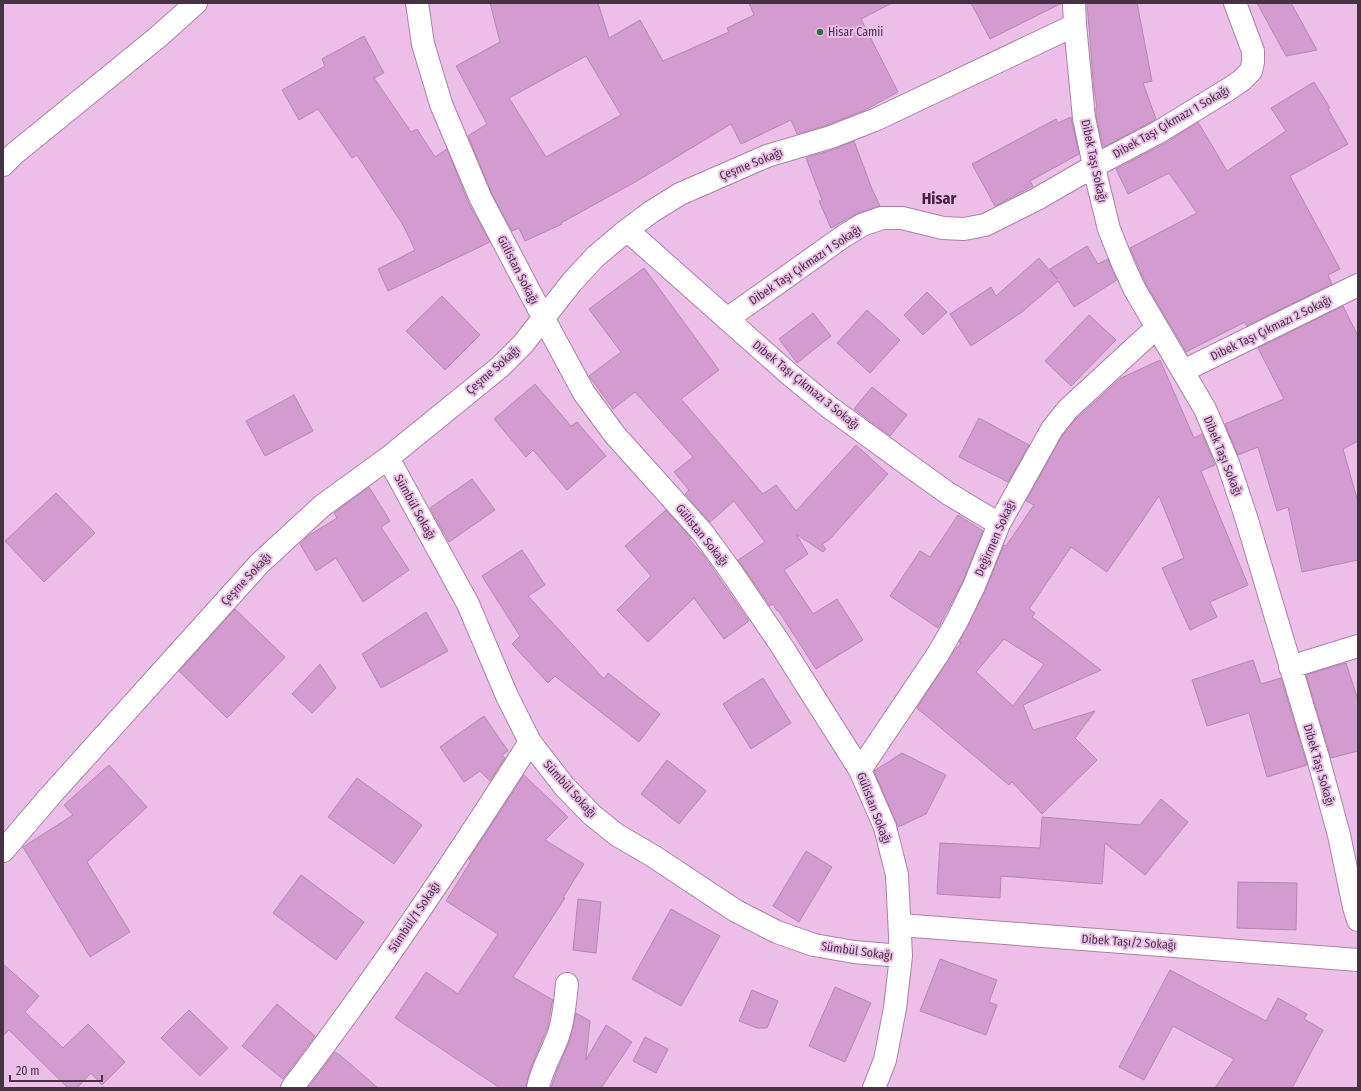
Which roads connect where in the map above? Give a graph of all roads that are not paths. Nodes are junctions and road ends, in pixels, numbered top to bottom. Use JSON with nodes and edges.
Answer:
{"nodes":[{"id":1,"x":196,"y":3,"type":"edge"},
{"id":2,"x":417,"y":3,"type":"edge"},
{"id":3,"x":1074,"y":3,"type":"edge"},
{"id":4,"x":1235,"y":3,"type":"edge"},
{"id":5,"x":1075,"y":25,"type":"junction"},
{"id":6,"x":3,"y":165,"type":"edge"},
{"id":7,"x":1094,"y":166,"type":"junction"},
{"id":8,"x":627,"y":230,"type":"junction"},
{"id":9,"x":1358,"y":285,"type":"edge"},
{"id":10,"x":544,"y":319,"type":"junction"},
{"id":11,"x":727,"y":319,"type":"junction"},
{"id":12,"x":1156,"y":328,"type":"junction"},
{"id":13,"x":1183,"y":370,"type":"junction"},
{"id":14,"x":388,"y":458,"type":"junction"},
{"id":15,"x":999,"y":524,"type":"junction"},
{"id":16,"x":1358,"y":646,"type":"edge"},
{"id":17,"x":1290,"y":667,"type":"junction"},
{"id":18,"x":530,"y":742,"type":"junction"},
{"id":19,"x":860,"y":770,"type":"junction"},
{"id":20,"x":3,"y":851,"type":"edge"},
{"id":21,"x":1358,"y":920,"type":"edge"},
{"id":22,"x":900,"y":925,"type":"junction"},
{"id":23,"x":901,"y":956,"type":"junction"},
{"id":24,"x":1358,"y":960,"type":"edge"},
{"id":25,"x":566,"y":984,"type":"dead end"},
{"id":26,"x":292,"y":1088,"type":"edge"},
{"id":27,"x":538,"y":1088,"type":"edge"},
{"id":28,"x":874,"y":1088,"type":"edge"}],
"edges":[{"from":1,"to":6,"type":"street"},
{"from":2,"to":10,"type":"street","name":"Gülistan Sokağı"},
{"from":3,"to":5,"type":"street","name":"Dibek Taşı Sokağı"},
{"from":4,"to":7,"type":"street","name":"Dibek Taşı Çıkmazı 1 Sokağı"},
{"from":5,"to":7,"type":"street","name":"Dibek Taşı Sokağı"},
{"from":5,"to":8,"type":"street","name":"Çeşme Sokağı"},
{"from":7,"to":11,"type":"street","name":"Dibek Taşı Çıkmazı 1 Sokağı"},
{"from":7,"to":12,"type":"street","name":"Dibek Taşı Sokağı"},
{"from":8,"to":10,"type":"street","name":"Çeşme Sokağı"},
{"from":8,"to":11,"type":"street","name":"Dibek Taşı Çıkmazı 3 Sokağı"},
{"from":9,"to":13,"type":"street","name":"Dibek Taşı Çıkmazı 2 Sokağı"},
{"from":10,"to":14,"type":"street","name":"Çeşme Sokağı"},
{"from":10,"to":19,"type":"street","name":"Gülistan Sokağı"},
{"from":11,"to":15,"type":"street","name":"Dibek Taşı Çıkmazı 3 Sokağı"},
{"from":12,"to":13,"type":"street","name":"Dibek Taşı Sokağı"},
{"from":12,"to":15,"type":"street","name":"Değirmen Sokağı"},
{"from":13,"to":17,"type":"street","name":"Dibek Taşı Sokağı"},
{"from":14,"to":18,"type":"street","name":"Sümbül Sokağı"},
{"from":14,"to":20,"type":"street","name":"Çeşme Sokağı"},
{"from":15,"to":19,"type":"street","name":"Değirmen Sokağı"},
{"from":16,"to":17,"type":"street"},
{"from":17,"to":21,"type":"street","name":"Dibek Taşı Sokağı"},
{"from":18,"to":23,"type":"street","name":"Sümbül Sokağı"},
{"from":18,"to":26,"type":"street","name":"Sümbül/1 Sokağı"},
{"from":19,"to":22,"type":"street","name":"Gülistan Sokağı"},
{"from":22,"to":23,"type":"street","name":"Gülistan Sokağı"},
{"from":22,"to":24,"type":"street","name":"Dibek Taşı/2 Sokağı"},
{"from":23,"to":28,"type":"street","name":"Gülistan Sokağı"},
{"from":25,"to":27,"type":"street"}]}
